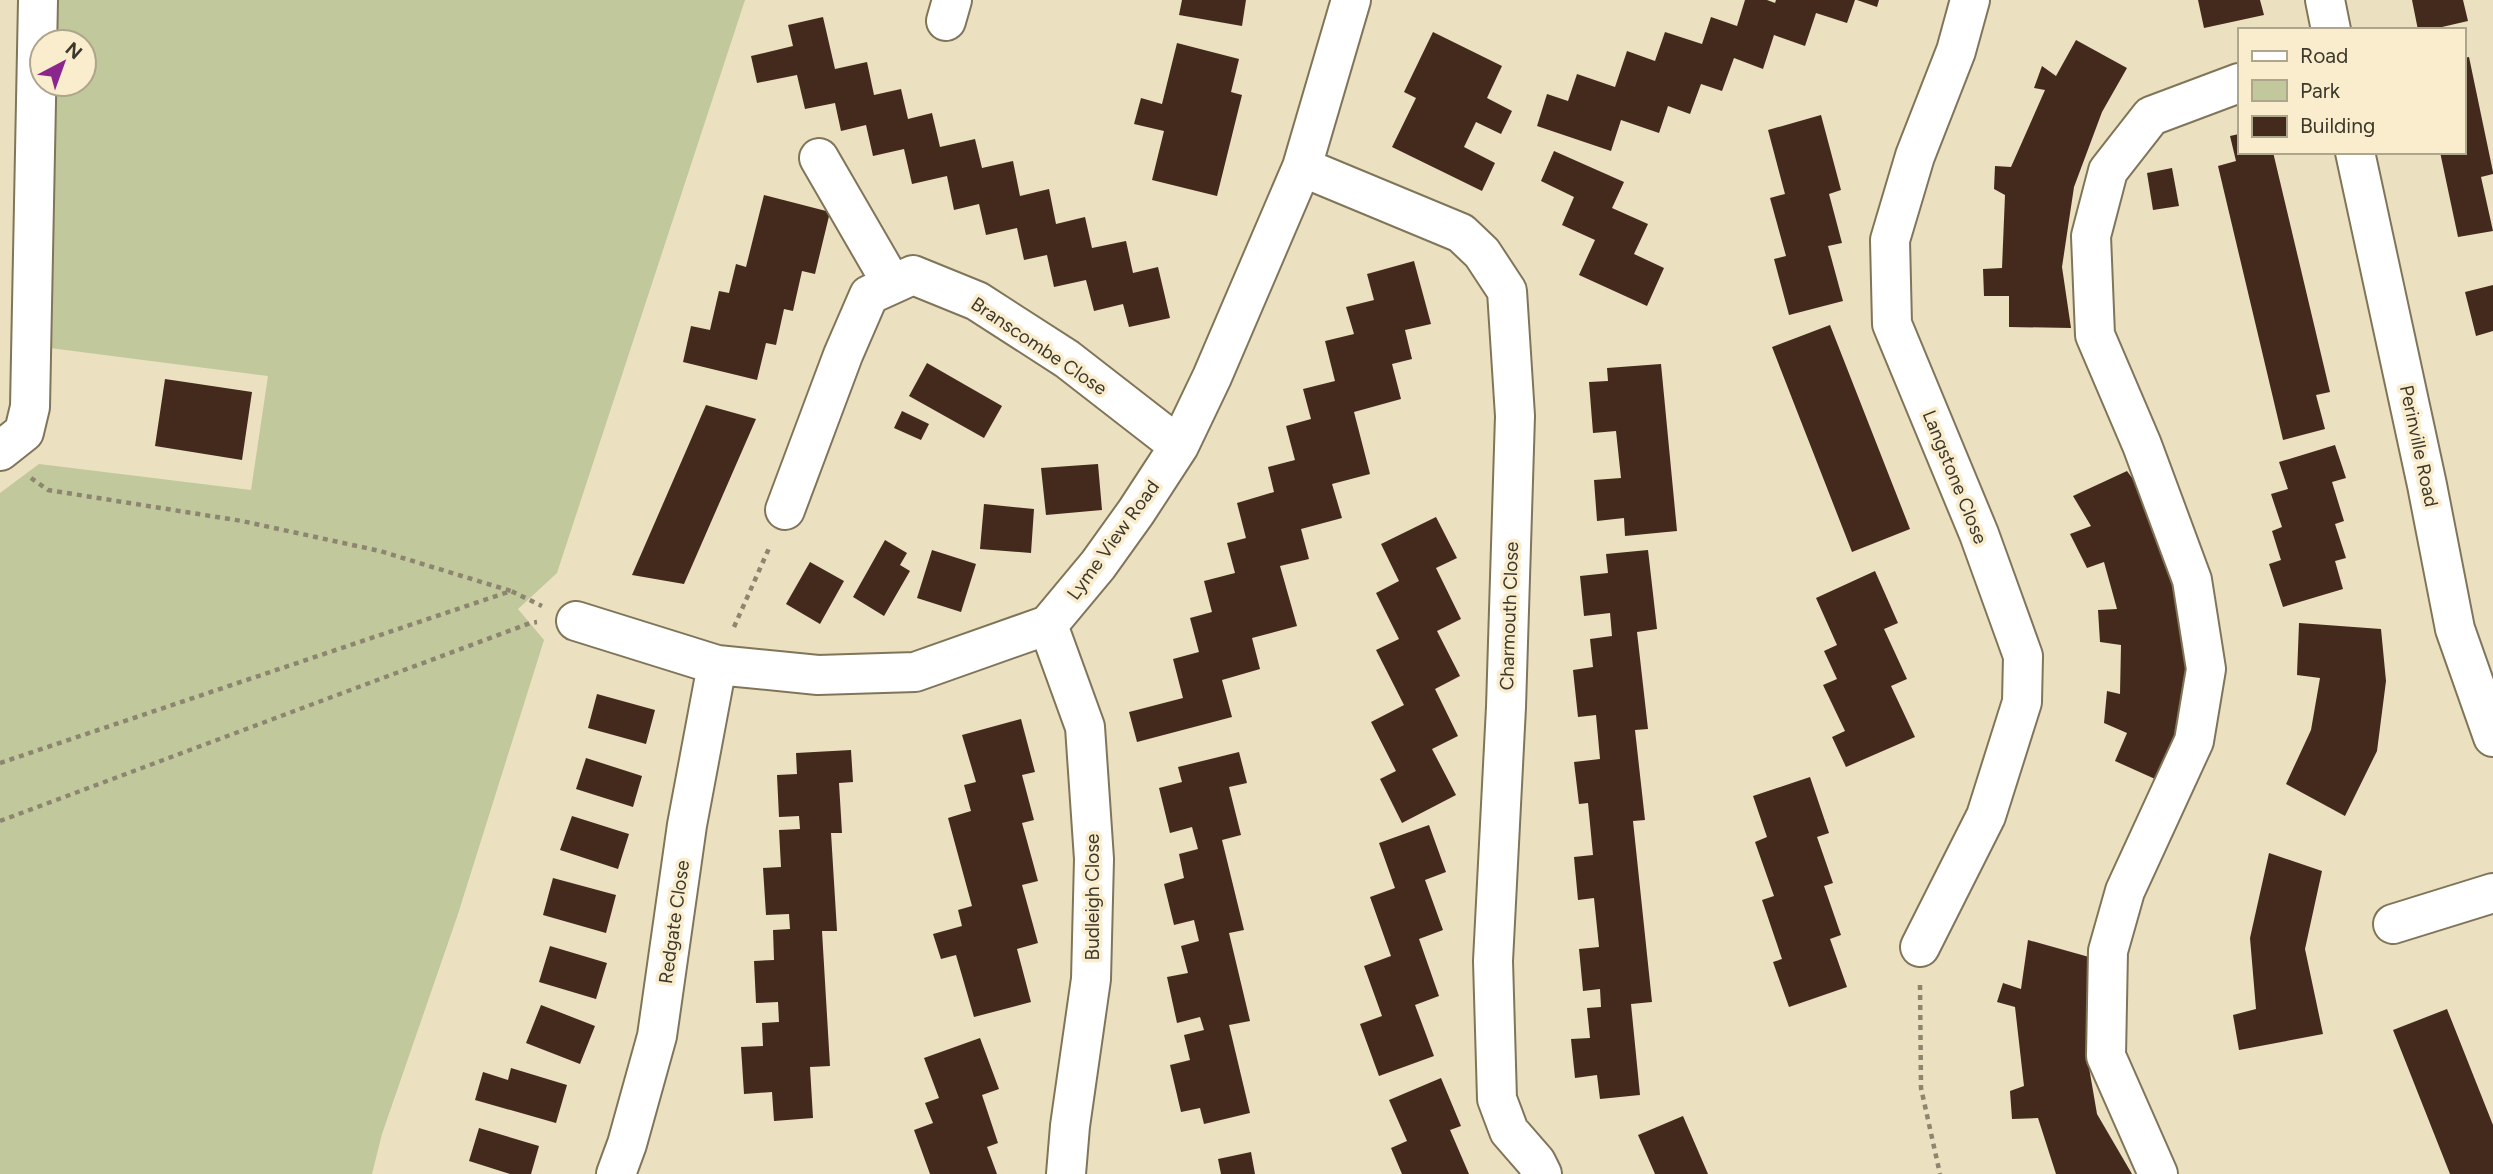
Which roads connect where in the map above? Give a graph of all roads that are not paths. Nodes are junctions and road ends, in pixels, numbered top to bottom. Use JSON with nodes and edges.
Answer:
{"nodes":[{"id":1,"x":38,"y":0,"type":"edge"},
{"id":2,"x":1351,"y":0,"type":"edge"},
{"id":3,"x":1970,"y":0,"type":"edge"},
{"id":4,"x":2325,"y":0,"type":"edge"},
{"id":5,"x":2331,"y":28,"type":"edge"},
{"id":6,"x":2238,"y":83,"type":"edge"},
{"id":7,"x":2355,"y":154,"type":"edge"},
{"id":8,"x":819,"y":158,"type":"dead end"},
{"id":9,"x":1302,"y":167,"type":"junction"},
{"id":10,"x":892,"y":284,"type":"junction"},
{"id":11,"x":1178,"y":446,"type":"junction"},
{"id":12,"x":0,"y":451,"type":"edge"},
{"id":13,"x":785,"y":510,"type":"road end"},
{"id":14,"x":576,"y":621,"type":"road end"},
{"id":15,"x":1048,"y":625,"type":"junction"},
{"id":16,"x":717,"y":665,"type":"junction"},
{"id":17,"x":2493,"y":737,"type":"edge"},
{"id":18,"x":2493,"y":893,"type":"edge"},
{"id":19,"x":2393,"y":924,"type":"dead end"},
{"id":20,"x":1920,"y":947,"type":"road end"},
{"id":21,"x":616,"y":1174,"type":"edge"},
{"id":22,"x":1066,"y":1174,"type":"edge"},
{"id":23,"x":1542,"y":1174,"type":"edge"},
{"id":24,"x":2158,"y":1174,"type":"edge"}],
"edges":[{"from":1,"to":12,"type":"street"},
{"from":2,"to":9,"type":"street","name":"Lyme View Road"},
{"from":3,"to":20,"type":"street","name":"Langstone Close"},
{"from":4,"to":5,"type":"street"},
{"from":6,"to":24,"type":"street"},
{"from":7,"to":17,"type":"street","name":"Perinville Road"},
{"from":8,"to":10,"type":"street"},
{"from":9,"to":11,"type":"street","name":"Lyme View Road"},
{"from":9,"to":23,"type":"street","name":"Charmouth Close"},
{"from":10,"to":11,"type":"street","name":"Branscombe Close"},
{"from":10,"to":13,"type":"street","name":"Branscombe Close"},
{"from":11,"to":15,"type":"street","name":"Lyme View Road"},
{"from":14,"to":16,"type":"street"},
{"from":15,"to":16,"type":"street"},
{"from":15,"to":22,"type":"street","name":"Budleigh Close"},
{"from":16,"to":21,"type":"street","name":"Redgate Close"},
{"from":18,"to":19,"type":"street"}]}
